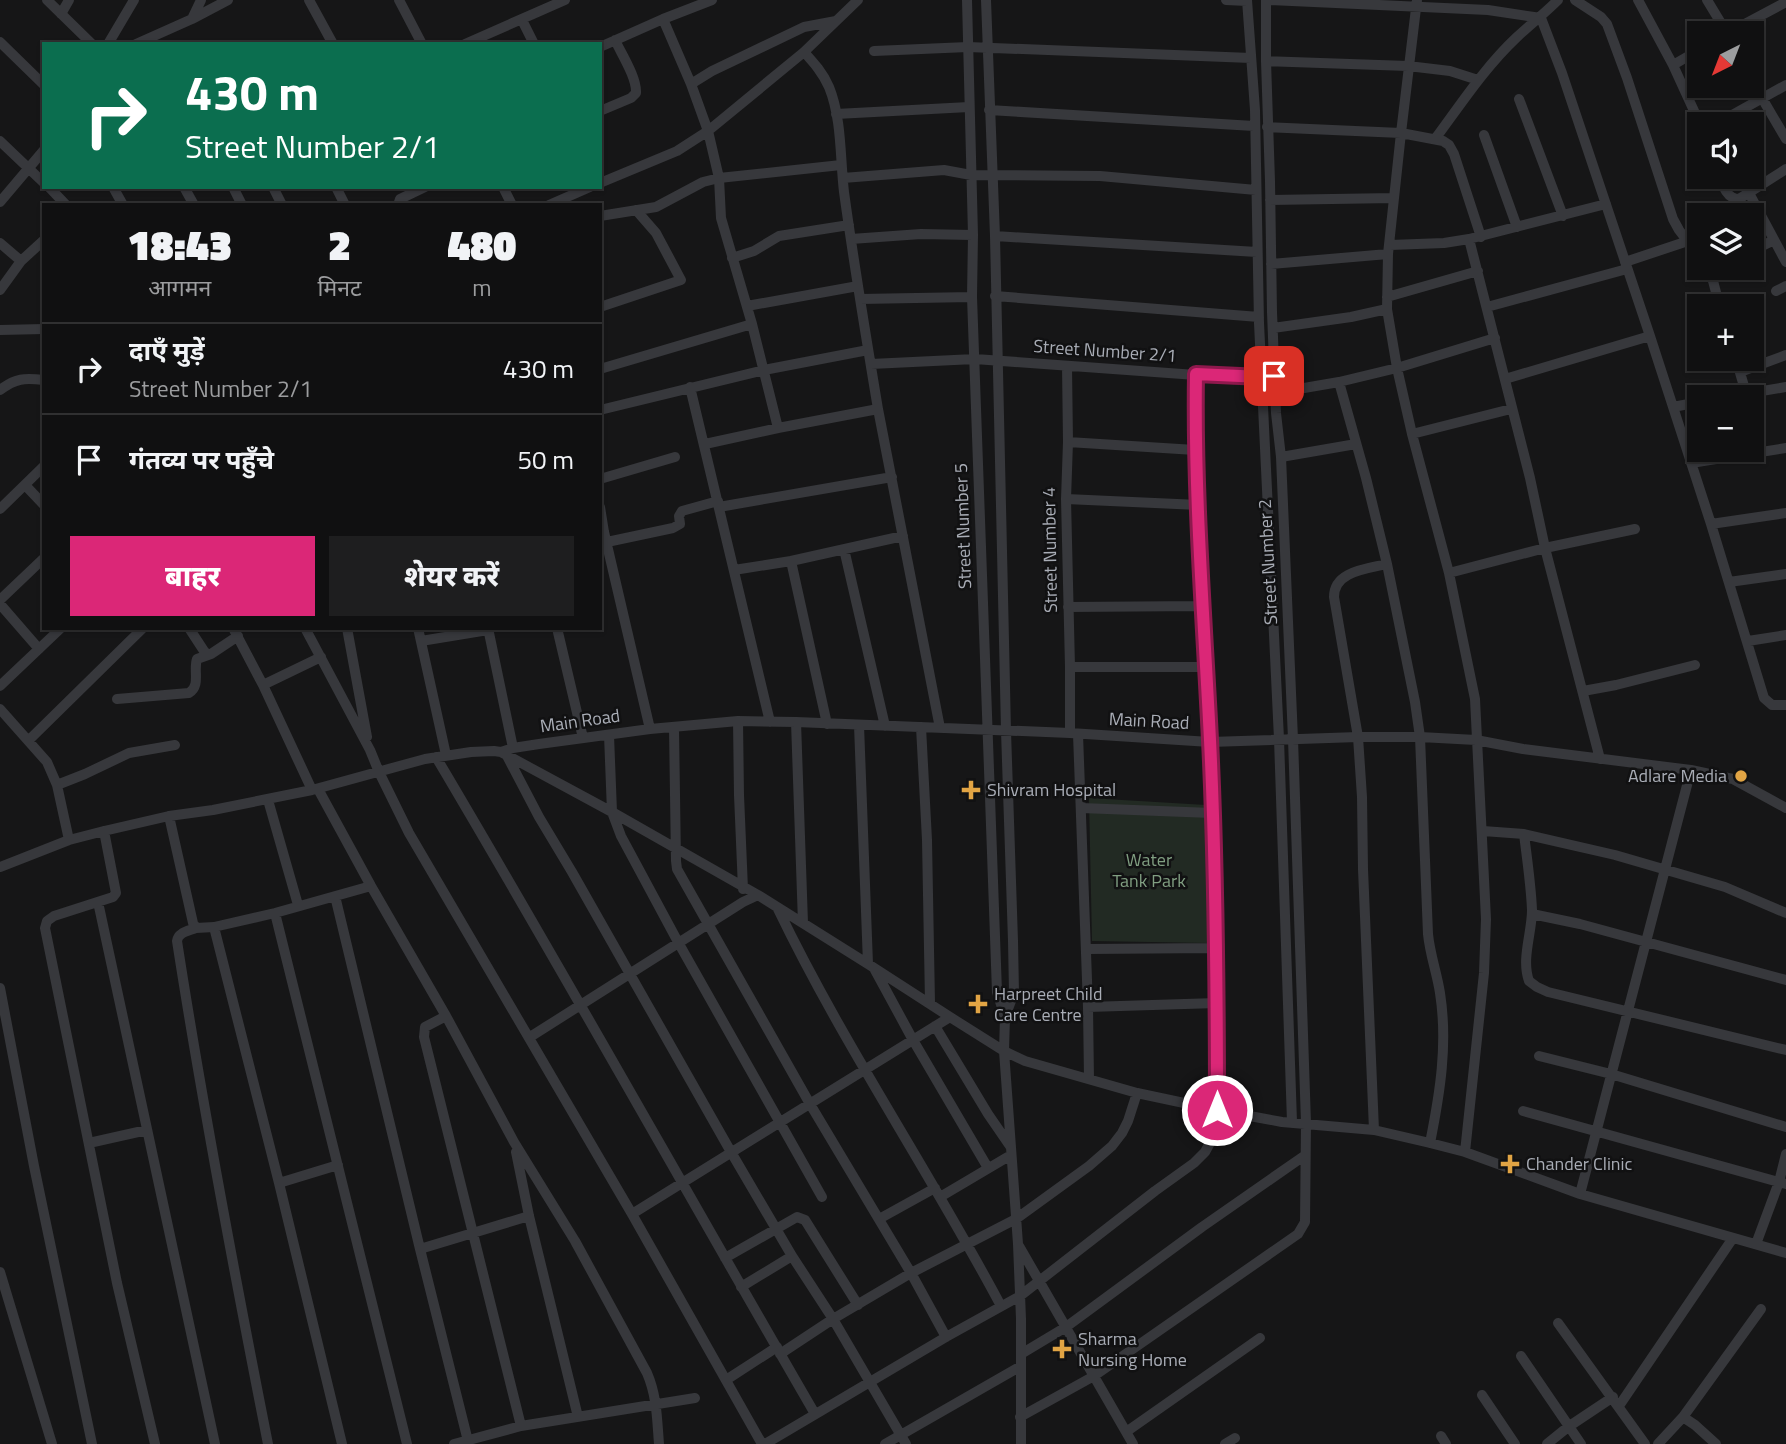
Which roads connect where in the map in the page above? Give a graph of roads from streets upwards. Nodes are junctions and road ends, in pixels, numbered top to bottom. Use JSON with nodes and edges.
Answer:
{"nodes":[{"id":1,"x":47,"y":0,"type":"edge"},
{"id":2,"x":69,"y":0,"type":"edge"},
{"id":3,"x":134,"y":0,"type":"edge"},
{"id":4,"x":201,"y":0,"type":"edge"},
{"id":5,"x":228,"y":0,"type":"edge"},
{"id":6,"x":309,"y":0,"type":"edge"},
{"id":7,"x":399,"y":0,"type":"edge"},
{"id":8,"x":565,"y":0,"type":"edge"},
{"id":9,"x":712,"y":0,"type":"edge"},
{"id":10,"x":858,"y":0,"type":"edge"},
{"id":11,"x":967,"y":0,"type":"edge"},
{"id":12,"x":985,"y":0,"type":"edge"},
{"id":13,"x":1226,"y":0,"type":"edge"},
{"id":14,"x":1268,"y":0,"type":"edge"},
{"id":15,"x":1558,"y":0,"type":"edge"},
{"id":16,"x":1575,"y":0,"type":"edge"},
{"id":17,"x":1639,"y":0,"type":"edge"},
{"id":18,"x":1707,"y":0,"type":"edge"},
{"id":19,"x":1247,"y":1,"type":"edge"},
{"id":20,"x":1417,"y":4,"type":"edge"},
{"id":21,"x":1783,"y":5,"type":"edge"},
{"id":22,"x":61,"y":14,"type":"junction"},
{"id":23,"x":1541,"y":18,"type":"junction"},
{"id":24,"x":192,"y":19,"type":"junction"},
{"id":25,"x":663,"y":19,"type":"junction"},
{"id":26,"x":522,"y":20,"type":"junction"},
{"id":27,"x":836,"y":21,"type":"junction"},
{"id":28,"x":1720,"y":21,"type":"edge"},
{"id":29,"x":1751,"y":21,"type":"edge"},
{"id":30,"x":615,"y":40,"type":"junction"},
{"id":31,"x":0,"y":41,"type":"edge"},
{"id":32,"x":90,"y":42,"type":"edge"},
{"id":33,"x":109,"y":42,"type":"edge"},
{"id":34,"x":140,"y":42,"type":"edge"},
{"id":35,"x":332,"y":42,"type":"edge"},
{"id":36,"x":421,"y":42,"type":"edge"},
{"id":37,"x":470,"y":42,"type":"edge"},
{"id":38,"x":533,"y":42,"type":"edge"},
{"id":39,"x":602,"y":46,"type":"edge"},
{"id":40,"x":968,"y":47,"type":"junction"},
{"id":41,"x":987,"y":48,"type":"junction"},
{"id":42,"x":874,"y":51,"type":"dead end"},
{"id":43,"x":804,"y":52,"type":"junction"},
{"id":44,"x":1687,"y":57,"type":"edge"},
{"id":45,"x":1251,"y":58,"type":"junction"},
{"id":46,"x":1266,"y":61,"type":"junction"},
{"id":47,"x":1673,"y":65,"type":"junction"},
{"id":48,"x":1408,"y":66,"type":"junction"},
{"id":49,"x":1478,"y":80,"type":"junction"},
{"id":50,"x":42,"y":83,"type":"edge"},
{"id":51,"x":691,"y":84,"type":"junction"},
{"id":52,"x":1786,"y":85,"type":"edge"},
{"id":53,"x":1519,"y":99,"type":"dead end"},
{"id":54,"x":1761,"y":100,"type":"junction"},
{"id":55,"x":969,"y":107,"type":"junction"},
{"id":56,"x":602,"y":110,"type":"edge"},
{"id":57,"x":989,"y":110,"type":"junction"},
{"id":58,"x":1695,"y":112,"type":"edge"},
{"id":59,"x":1738,"y":112,"type":"edge"},
{"id":60,"x":836,"y":114,"type":"junction"},
{"id":61,"x":1254,"y":125,"type":"junction"},
{"id":62,"x":1267,"y":127,"type":"junction"},
{"id":63,"x":708,"y":131,"type":"junction"},
{"id":64,"x":1401,"y":133,"type":"junction"},
{"id":65,"x":1484,"y":135,"type":"dead end"},
{"id":66,"x":1435,"y":139,"type":"junction"},
{"id":67,"x":1786,"y":139,"type":"edge"},
{"id":68,"x":0,"y":141,"type":"edge"},
{"id":69,"x":42,"y":152,"type":"edge"},
{"id":70,"x":841,"y":166,"type":"junction"},
{"id":71,"x":28,"y":167,"type":"junction"},
{"id":72,"x":1786,"y":169,"type":"edge"},
{"id":73,"x":971,"y":175,"type":"junction"},
{"id":74,"x":991,"y":175,"type":"junction"},
{"id":75,"x":719,"y":178,"type":"junction"},
{"id":76,"x":842,"y":178,"type":"junction"},
{"id":77,"x":42,"y":181,"type":"edge"},
{"id":78,"x":602,"y":182,"type":"edge"},
{"id":79,"x":50,"y":189,"type":"edge"},
{"id":80,"x":585,"y":189,"type":"edge"},
{"id":81,"x":1725,"y":189,"type":"edge"},
{"id":82,"x":412,"y":190,"type":"edge"},
{"id":83,"x":1256,"y":190,"type":"junction"},
{"id":84,"x":1749,"y":193,"type":"junction"},
{"id":85,"x":1394,"y":198,"type":"junction"},
{"id":86,"x":1270,"y":200,"type":"junction"},
{"id":87,"x":0,"y":202,"type":"edge"},
{"id":88,"x":64,"y":203,"type":"edge"},
{"id":89,"x":399,"y":203,"type":"edge"},
{"id":90,"x":554,"y":203,"type":"edge"},
{"id":91,"x":1606,"y":204,"type":"junction"},
{"id":92,"x":636,"y":210,"type":"junction"},
{"id":93,"x":602,"y":216,"type":"edge"},
{"id":94,"x":1563,"y":216,"type":"junction"},
{"id":95,"x":849,"y":225,"type":"junction"},
{"id":96,"x":1517,"y":227,"type":"junction"},
{"id":97,"x":973,"y":235,"type":"junction"},
{"id":98,"x":995,"y":236,"type":"junction"},
{"id":99,"x":1475,"y":238,"type":"junction"},
{"id":100,"x":851,"y":239,"type":"junction"},
{"id":101,"x":1687,"y":240,"type":"edge"},
{"id":102,"x":1774,"y":240,"type":"junction"},
{"id":103,"x":1687,"y":241,"type":"edge"},
{"id":104,"x":42,"y":242,"type":"edge"},
{"id":105,"x":0,"y":243,"type":"edge"},
{"id":106,"x":1764,"y":245,"type":"edge"},
{"id":107,"x":1389,"y":249,"type":"junction"},
{"id":108,"x":1257,"y":253,"type":"junction"},
{"id":109,"x":733,"y":258,"type":"junction"},
{"id":110,"x":22,"y":261,"type":"junction"},
{"id":111,"x":1786,"y":262,"type":"edge"},
{"id":112,"x":1272,"y":264,"type":"junction"},
{"id":113,"x":1626,"y":265,"type":"junction"},
{"id":114,"x":1478,"y":271,"type":"junction"},
{"id":115,"x":858,"y":286,"type":"junction"},
{"id":116,"x":0,"y":290,"type":"edge"},
{"id":117,"x":995,"y":296,"type":"junction"},
{"id":118,"x":972,"y":297,"type":"junction"},
{"id":119,"x":1387,"y":297,"type":"junction"},
{"id":120,"x":860,"y":299,"type":"junction"},
{"id":121,"x":602,"y":306,"type":"edge"},
{"id":122,"x":747,"y":306,"type":"junction"},
{"id":123,"x":1487,"y":307,"type":"junction"},
{"id":124,"x":1387,"y":309,"type":"junction"},
{"id":125,"x":1259,"y":317,"type":"junction"},
{"id":126,"x":752,"y":324,"type":"junction"},
{"id":127,"x":42,"y":327,"type":"edge"},
{"id":128,"x":1273,"y":328,"type":"junction"},
{"id":129,"x":0,"y":330,"type":"edge"},
{"id":130,"x":1650,"y":336,"type":"junction"},
{"id":131,"x":1495,"y":338,"type":"junction"},
{"id":132,"x":868,"y":350,"type":"junction"},
{"id":133,"x":1786,"y":355,"type":"edge"},
{"id":134,"x":975,"y":359,"type":"junction"},
{"id":135,"x":997,"y":361,"type":"junction"},
{"id":136,"x":871,"y":364,"type":"junction"},
{"id":137,"x":1067,"y":366,"type":"junction"},
{"id":138,"x":602,"y":368,"type":"edge"},
{"id":139,"x":1397,"y":368,"type":"junction"},
{"id":140,"x":764,"y":370,"type":"junction"},
{"id":141,"x":1740,"y":372,"type":"joint"},
{"id":142,"x":1196,"y":374,"type":"junction"},
{"id":143,"x":1274,"y":376,"type":"junction"},
{"id":144,"x":1262,"y":377,"type":"junction"},
{"id":145,"x":1505,"y":379,"type":"junction"},
{"id":146,"x":42,"y":380,"type":"edge"},
{"id":147,"x":1339,"y":382,"type":"junction"},
{"id":148,"x":1744,"y":385,"type":"edge"},
{"id":149,"x":690,"y":387,"type":"junction"},
{"id":150,"x":1786,"y":387,"type":"edge"},
{"id":151,"x":0,"y":390,"type":"edge"},
{"id":152,"x":1764,"y":390,"type":"edge"},
{"id":153,"x":1275,"y":393,"type":"junction"},
{"id":154,"x":1687,"y":404,"type":"edge"},
{"id":155,"x":1673,"y":407,"type":"junction"},
{"id":156,"x":602,"y":409,"type":"edge"},
{"id":157,"x":878,"y":409,"type":"junction"},
{"id":158,"x":1511,"y":409,"type":"junction"},
{"id":159,"x":778,"y":428,"type":"junction"},
{"id":160,"x":1412,"y":434,"type":"junction"},
{"id":161,"x":1069,"y":442,"type":"junction"},
{"id":162,"x":705,"y":444,"type":"junction"},
{"id":163,"x":1356,"y":444,"type":"junction"},
{"id":164,"x":1786,"y":448,"type":"edge"},
{"id":165,"x":1195,"y":450,"type":"junction"},
{"id":166,"x":675,"y":457,"type":"dead end"},
{"id":167,"x":1280,"y":457,"type":"junction"},
{"id":168,"x":1691,"y":463,"type":"junction"},
{"id":169,"x":42,"y":468,"type":"edge"},
{"id":170,"x":892,"y":477,"type":"junction"},
{"id":171,"x":602,"y":478,"type":"edge"},
{"id":172,"x":25,"y":485,"type":"junction"},
{"id":173,"x":1066,"y":499,"type":"junction"},
{"id":174,"x":2,"y":503,"type":"edge"},
{"id":175,"x":42,"y":503,"type":"edge"},
{"id":176,"x":719,"y":504,"type":"junction"},
{"id":177,"x":1199,"y":505,"type":"junction"},
{"id":178,"x":1786,"y":513,"type":"edge"},
{"id":179,"x":1711,"y":524,"type":"junction"},
{"id":180,"x":1635,"y":529,"type":"dead end"},
{"id":181,"x":604,"y":535,"type":"edge"},
{"id":182,"x":903,"y":536,"type":"junction"},
{"id":183,"x":1545,"y":548,"type":"junction"},
{"id":184,"x":845,"y":549,"type":"junction"},
{"id":185,"x":42,"y":560,"type":"edge"},
{"id":186,"x":791,"y":561,"type":"junction"},
{"id":187,"x":1387,"y":564,"type":"junction"},
{"id":188,"x":734,"y":570,"type":"junction"},
{"id":189,"x":1449,"y":573,"type":"junction"},
{"id":190,"x":1786,"y":574,"type":"edge"},
{"id":191,"x":1729,"y":582,"type":"junction"},
{"id":192,"x":0,"y":602,"type":"edge"},
{"id":193,"x":1203,"y":606,"type":"junction"},
{"id":194,"x":1068,"y":607,"type":"junction"},
{"id":195,"x":59,"y":630,"type":"edge"},
{"id":196,"x":141,"y":630,"type":"edge"},
{"id":197,"x":190,"y":630,"type":"edge"},
{"id":198,"x":306,"y":630,"type":"edge"},
{"id":199,"x":347,"y":630,"type":"edge"},
{"id":200,"x":418,"y":630,"type":"edge"},
{"id":201,"x":482,"y":630,"type":"edge"},
{"id":202,"x":488,"y":630,"type":"edge"},
{"id":203,"x":557,"y":630,"type":"edge"},
{"id":204,"x":236,"y":632,"type":"edge"},
{"id":205,"x":1786,"y":635,"type":"edge"},
{"id":206,"x":421,"y":641,"type":"junction"},
{"id":207,"x":1748,"y":641,"type":"junction"},
{"id":208,"x":39,"y":649,"type":"junction"},
{"id":209,"x":208,"y":654,"type":"junction"},
{"id":210,"x":321,"y":657,"type":"junction"},
{"id":211,"x":1695,"y":665,"type":"dead end"},
{"id":212,"x":1070,"y":667,"type":"junction"},
{"id":213,"x":1206,"y":667,"type":"junction"},
{"id":214,"x":0,"y":685,"type":"edge"},
{"id":215,"x":263,"y":685,"type":"junction"},
{"id":216,"x":1583,"y":691,"type":"junction"},
{"id":217,"x":117,"y":699,"type":"dead end"},
{"id":218,"x":1786,"y":705,"type":"edge"},
{"id":219,"x":0,"y":709,"type":"edge"},
{"id":220,"x":738,"y":721,"type":"junction"},
{"id":221,"x":770,"y":722,"type":"junction"},
{"id":222,"x":796,"y":722,"type":"junction"},
{"id":223,"x":827,"y":724,"type":"junction"},
{"id":224,"x":859,"y":725,"type":"junction"},
{"id":225,"x":885,"y":726,"type":"junction"},
{"id":226,"x":921,"y":727,"type":"junction"},
{"id":227,"x":674,"y":728,"type":"junction"},
{"id":228,"x":940,"y":728,"type":"junction"},
{"id":229,"x":650,"y":729,"type":"junction"},
{"id":230,"x":988,"y":730,"type":"junction"},
{"id":231,"x":1006,"y":731,"type":"junction"},
{"id":232,"x":1074,"y":734,"type":"junction"},
{"id":233,"x":609,"y":735,"type":"junction"},
{"id":234,"x":1358,"y":737,"type":"junction"},
{"id":235,"x":1420,"y":737,"type":"junction"},
{"id":236,"x":583,"y":738,"type":"junction"},
{"id":237,"x":1279,"y":739,"type":"junction"},
{"id":238,"x":1293,"y":739,"type":"junction"},
{"id":239,"x":29,"y":740,"type":"junction"},
{"id":240,"x":1476,"y":740,"type":"junction"},
{"id":241,"x":1210,"y":742,"type":"junction"},
{"id":242,"x":175,"y":745,"type":"dead end"},
{"id":243,"x":370,"y":750,"type":"junction"},
{"id":244,"x":507,"y":752,"type":"junction"},
{"id":245,"x":441,"y":756,"type":"junction"},
{"id":246,"x":1600,"y":759,"type":"junction"},
{"id":247,"x":1691,"y":769,"type":"junction"},
{"id":248,"x":379,"y":772,"type":"junction"},
{"id":249,"x":57,"y":785,"type":"junction"},
{"id":250,"x":315,"y":790,"type":"junction"},
{"id":251,"x":268,"y":800,"type":"junction"},
{"id":252,"x":1081,"y":808,"type":"junction"},
{"id":253,"x":1786,"y":808,"type":"edge"},
{"id":254,"x":612,"y":812,"type":"junction"},
{"id":255,"x":1212,"y":813,"type":"junction"},
{"id":256,"x":169,"y":816,"type":"junction"},
{"id":257,"x":104,"y":831,"type":"junction"},
{"id":258,"x":1483,"y":831,"type":"junction"},
{"id":259,"x":1524,"y":834,"type":"junction"},
{"id":260,"x":69,"y":840,"type":"junction"},
{"id":261,"x":677,"y":849,"type":"junction"},
{"id":262,"x":0,"y":867,"type":"edge"},
{"id":263,"x":1665,"y":870,"type":"junction"},
{"id":264,"x":371,"y":886,"type":"junction"},
{"id":265,"x":743,"y":887,"type":"junction"},
{"id":266,"x":758,"y":895,"type":"junction"},
{"id":267,"x":335,"y":896,"type":"junction"},
{"id":268,"x":98,"y":902,"type":"junction"},
{"id":269,"x":743,"y":902,"type":"junction"},
{"id":270,"x":298,"y":905,"type":"junction"},
{"id":271,"x":777,"y":906,"type":"junction"},
{"id":272,"x":275,"y":913,"type":"junction"},
{"id":273,"x":1786,"y":913,"type":"edge"},
{"id":274,"x":1532,"y":914,"type":"junction"},
{"id":275,"x":803,"y":923,"type":"junction"},
{"id":276,"x":708,"y":925,"type":"junction"},
{"id":277,"x":214,"y":927,"type":"junction"},
{"id":278,"x":196,"y":928,"type":"junction"},
{"id":279,"x":1646,"y":941,"type":"junction"},
{"id":280,"x":678,"y":942,"type":"junction"},
{"id":281,"x":1216,"y":948,"type":"junction"},
{"id":282,"x":1087,"y":949,"type":"junction"},
{"id":283,"x":871,"y":965,"type":"junction"},
{"id":284,"x":630,"y":972,"type":"junction"},
{"id":285,"x":1786,"y":980,"type":"edge"},
{"id":286,"x":0,"y":988,"type":"edge"},
{"id":287,"x":580,"y":1003,"type":"junction"},
{"id":288,"x":930,"y":1003,"type":"junction"},
{"id":289,"x":1217,"y":1003,"type":"junction"},
{"id":290,"x":1088,"y":1007,"type":"junction"},
{"id":291,"x":1627,"y":1011,"type":"junction"},
{"id":292,"x":446,"y":1016,"type":"junction"},
{"id":293,"x":950,"y":1017,"type":"junction"},
{"id":294,"x":1004,"y":1017,"type":"junction"},
{"id":295,"x":935,"y":1026,"type":"junction"},
{"id":296,"x":530,"y":1037,"type":"junction"},
{"id":297,"x":913,"y":1040,"type":"junction"},
{"id":298,"x":1786,"y":1050,"type":"edge"},
{"id":299,"x":1004,"y":1051,"type":"junction"},
{"id":300,"x":1539,"y":1056,"type":"dead end"},
{"id":301,"x":866,"y":1069,"type":"junction"},
{"id":302,"x":1611,"y":1074,"type":"junction"},
{"id":303,"x":1089,"y":1079,"type":"junction"},
{"id":304,"x":1137,"y":1093,"type":"junction"},
{"id":305,"x":810,"y":1104,"type":"junction"},
{"id":306,"x":1217,"y":1110,"type":"junction"},
{"id":307,"x":1524,"y":1111,"type":"dead end"},
{"id":308,"x":781,"y":1121,"type":"junction"},
{"id":309,"x":1292,"y":1122,"type":"junction"},
{"id":310,"x":1306,"y":1123,"type":"junction"},
{"id":311,"x":1786,"y":1127,"type":"edge"},
{"id":312,"x":147,"y":1130,"type":"junction"},
{"id":313,"x":1374,"y":1130,"type":"junction"},
{"id":314,"x":1596,"y":1132,"type":"junction"},
{"id":315,"x":514,"y":1142,"type":"junction"},
{"id":316,"x":89,"y":1143,"type":"junction"},
{"id":317,"x":1430,"y":1143,"type":"junction"},
{"id":318,"x":1011,"y":1151,"type":"junction"},
{"id":319,"x":731,"y":1152,"type":"junction"},
{"id":320,"x":1465,"y":1152,"type":"junction"},
{"id":321,"x":1786,"y":1154,"type":"edge"},
{"id":322,"x":1304,"y":1156,"type":"junction"},
{"id":323,"x":338,"y":1165,"type":"junction"},
{"id":324,"x":988,"y":1168,"type":"junction"},
{"id":325,"x":683,"y":1182,"type":"junction"},
{"id":326,"x":279,"y":1183,"type":"junction"},
{"id":327,"x":1782,"y":1183,"type":"edge"},
{"id":328,"x":938,"y":1193,"type":"junction"},
{"id":329,"x":1580,"y":1194,"type":"junction"},
{"id":330,"x":822,"y":1197,"type":"dead end"},
{"id":331,"x":632,"y":1214,"type":"junction"},
{"id":332,"x":529,"y":1216,"type":"junction"},
{"id":333,"x":879,"y":1219,"type":"junction"},
{"id":334,"x":1016,"y":1219,"type":"junction"},
{"id":335,"x":776,"y":1229,"type":"junction"},
{"id":336,"x":473,"y":1232,"type":"junction"},
{"id":337,"x":1733,"y":1238,"type":"junction"},
{"id":338,"x":967,"y":1243,"type":"junction"},
{"id":339,"x":1018,"y":1244,"type":"junction"},
{"id":340,"x":1756,"y":1244,"type":"junction"},
{"id":341,"x":420,"y":1248,"type":"junction"},
{"id":342,"x":1786,"y":1253,"type":"edge"},
{"id":343,"x":792,"y":1256,"type":"junction"},
{"id":344,"x":725,"y":1258,"type":"junction"},
{"id":345,"x":0,"y":1272,"type":"edge"},
{"id":346,"x":911,"y":1273,"type":"junction"},
{"id":347,"x":1040,"y":1281,"type":"junction"},
{"id":348,"x":741,"y":1287,"type":"junction"},
{"id":349,"x":1020,"y":1296,"type":"junction"},
{"id":350,"x":858,"y":1305,"type":"junction"},
{"id":351,"x":1001,"y":1306,"type":"junction"},
{"id":352,"x":1761,"y":1309,"type":"dead end"},
{"id":353,"x":833,"y":1319,"type":"junction"},
{"id":354,"x":1558,"y":1323,"type":"dead end"},
{"id":355,"x":1066,"y":1327,"type":"junction"},
{"id":356,"x":946,"y":1337,"type":"junction"},
{"id":357,"x":1260,"y":1338,"type":"dead end"},
{"id":358,"x":779,"y":1350,"type":"junction"},
{"id":359,"x":1521,"y":1356,"type":"dead end"},
{"id":360,"x":1021,"y":1360,"type":"junction"},
{"id":361,"x":1094,"y":1376,"type":"junction"},
{"id":362,"x":726,"y":1380,"type":"junction"},
{"id":363,"x":870,"y":1382,"type":"junction"},
{"id":364,"x":1482,"y":1395,"type":"dead end"},
{"id":365,"x":695,"y":1398,"type":"dead end"},
{"id":366,"x":1616,"y":1401,"type":"junction"},
{"id":367,"x":656,"y":1404,"type":"junction"},
{"id":368,"x":815,"y":1414,"type":"junction"},
{"id":369,"x":578,"y":1417,"type":"junction"},
{"id":370,"x":1020,"y":1417,"type":"junction"},
{"id":371,"x":1683,"y":1417,"type":"junction"},
{"id":372,"x":521,"y":1426,"type":"junction"},
{"id":373,"x":1568,"y":1427,"type":"junction"},
{"id":374,"x":1126,"y":1432,"type":"junction"},
{"id":375,"x":489,"y":1439,"type":"edge"},
{"id":376,"x":903,"y":1439,"type":"edge"},
{"id":377,"x":468,"y":1441,"type":"junction"},
{"id":378,"x":1021,"y":1441,"type":"edge"},
{"id":379,"x":52,"y":1444,"type":"edge"},
{"id":380,"x":92,"y":1444,"type":"edge"},
{"id":381,"x":155,"y":1444,"type":"edge"},
{"id":382,"x":215,"y":1444,"type":"edge"},
{"id":383,"x":268,"y":1444,"type":"edge"},
{"id":384,"x":342,"y":1444,"type":"edge"},
{"id":385,"x":407,"y":1444,"type":"edge"},
{"id":386,"x":454,"y":1444,"type":"edge"},
{"id":387,"x":659,"y":1444,"type":"edge"},
{"id":388,"x":764,"y":1444,"type":"edge"},
{"id":389,"x":885,"y":1444,"type":"edge"},
{"id":390,"x":1010,"y":1444,"type":"edge"},
{"id":391,"x":1133,"y":1444,"type":"edge"},
{"id":392,"x":1516,"y":1444,"type":"edge"},
{"id":393,"x":1547,"y":1444,"type":"edge"},
{"id":394,"x":1581,"y":1444,"type":"edge"},
{"id":395,"x":1646,"y":1444,"type":"edge"},
{"id":396,"x":1658,"y":1444,"type":"edge"},
{"id":397,"x":1716,"y":1444,"type":"edge"}],
"edges":[{"from":1,"to":22,"type":"street"},
{"from":2,"to":22,"type":"street"},
{"from":3,"to":33,"type":"street"},
{"from":4,"to":24,"type":"street"},
{"from":5,"to":24,"type":"street"},
{"from":6,"to":35,"type":"street"},
{"from":7,"to":36,"type":"street"},
{"from":8,"to":26,"type":"street"},
{"from":9,"to":25,"type":"street"},
{"from":10,"to":27,"type":"street"},
{"from":11,"to":40,"type":"street","name":"Street Number 5"},
{"from":12,"to":41,"type":"street"},
{"from":13,"to":19,"type":"street"},
{"from":14,"to":20,"type":"street"},
{"from":14,"to":46,"type":"street","name":"Street Number 2"},
{"from":15,"to":23,"type":"street"},
{"from":16,"to":101,"type":"street"},
{"from":17,"to":47,"type":"street"},
{"from":18,"to":28,"type":"street"},
{"from":19,"to":45,"type":"street"},
{"from":20,"to":23,"type":"street"},
{"from":20,"to":48,"type":"street"},
{"from":21,"to":29,"type":"street"},
{"from":22,"to":32,"type":"street"},
{"from":23,"to":49,"type":"street"},
{"from":23,"to":91,"type":"street"},
{"from":24,"to":34,"type":"street"},
{"from":25,"to":30,"type":"street"},
{"from":25,"to":51,"type":"street"},
{"from":26,"to":37,"type":"street"},
{"from":26,"to":38,"type":"street"},
{"from":27,"to":43,"type":"street"},
{"from":27,"to":51,"type":"street"},
{"from":30,"to":39,"type":"street"},
{"from":30,"to":56,"type":"street"},
{"from":31,"to":50,"type":"street"},
{"from":40,"to":41,"type":"street"},
{"from":40,"to":42,"type":"street"},
{"from":40,"to":55,"type":"street","name":"Street Number 5"},
{"from":41,"to":45,"type":"street"},
{"from":41,"to":57,"type":"street"},
{"from":43,"to":60,"type":"street"},
{"from":43,"to":63,"type":"street"},
{"from":44,"to":47,"type":"street"},
{"from":45,"to":61,"type":"street"},
{"from":46,"to":48,"type":"street"},
{"from":46,"to":62,"type":"street","name":"Street Number 2"},
{"from":47,"to":58,"type":"street"},
{"from":48,"to":49,"type":"street"},
{"from":48,"to":64,"type":"street"},
{"from":49,"to":66,"type":"street"},
{"from":51,"to":63,"type":"street"},
{"from":52,"to":54,"type":"street"},
{"from":53,"to":94,"type":"street"},
{"from":54,"to":59,"type":"street"},
{"from":54,"to":67,"type":"street"},
{"from":55,"to":60,"type":"street"},
{"from":55,"to":73,"type":"street","name":"Street Number 5"},
{"from":57,"to":61,"type":"street"},
{"from":57,"to":74,"type":"street"},
{"from":60,"to":70,"type":"street"},
{"from":61,"to":83,"type":"street"},
{"from":62,"to":64,"type":"street"},
{"from":62,"to":86,"type":"street","name":"Street Number 2"},
{"from":63,"to":75,"type":"street"},
{"from":63,"to":78,"type":"street"},
{"from":64,"to":66,"type":"street"},
{"from":64,"to":85,"type":"street"},
{"from":65,"to":96,"type":"street"},
{"from":66,"to":99,"type":"street"},
{"from":68,"to":71,"type":"street"},
{"from":69,"to":71,"type":"street"},
{"from":70,"to":75,"type":"street"},
{"from":70,"to":76,"type":"street"},
{"from":71,"to":77,"type":"street"},
{"from":71,"to":87,"type":"street"},
{"from":72,"to":84,"type":"street"},
{"from":73,"to":74,"type":"street"},
{"from":73,"to":76,"type":"street"},
{"from":73,"to":97,"type":"street","name":"Street Number 5"},
{"from":74,"to":83,"type":"street"},
{"from":74,"to":98,"type":"street"},
{"from":75,"to":92,"type":"street"},
{"from":75,"to":109,"type":"street"},
{"from":76,"to":95,"type":"street"},
{"from":79,"to":88,"type":"street"},
{"from":80,"to":90,"type":"street"},
{"from":81,"to":84,"type":"street"},
{"from":82,"to":89,"type":"street"},
{"from":83,"to":108,"type":"street"},
{"from":84,"to":102,"type":"street"},
{"from":85,"to":86,"type":"street"},
{"from":85,"to":107,"type":"street"},
{"from":86,"to":112,"type":"street","name":"Street Number 2"},
{"from":91,"to":94,"type":"street"},
{"from":91,"to":113,"type":"street"},
{"from":92,"to":93,"type":"street"},
{"from":92,"to":121,"type":"street"},
{"from":94,"to":96,"type":"street"},
{"from":95,"to":100,"type":"street"},
{"from":95,"to":109,"type":"street"},
{"from":96,"to":99,"type":"street"},
{"from":97,"to":100,"type":"street"},
{"from":97,"to":118,"type":"street","name":"Street Number 5"},
{"from":98,"to":108,"type":"street"},
{"from":98,"to":117,"type":"street"},
{"from":99,"to":107,"type":"street"},
{"from":99,"to":114,"type":"street"},
{"from":100,"to":115,"type":"street"},
{"from":102,"to":106,"type":"street"},
{"from":102,"to":111,"type":"street"},
{"from":103,"to":113,"type":"street"},
{"from":104,"to":110,"type":"street"},
{"from":105,"to":110,"type":"street"},
{"from":107,"to":112,"type":"street"},
{"from":107,"to":119,"type":"street"},
{"from":108,"to":125,"type":"street"},
{"from":109,"to":122,"type":"street"},
{"from":110,"to":116,"type":"street"},
{"from":112,"to":128,"type":"street","name":"Street Number 2"},
{"from":113,"to":123,"type":"street"},
{"from":113,"to":130,"type":"street"},
{"from":114,"to":119,"type":"street"},
{"from":114,"to":123,"type":"street"},
{"from":115,"to":120,"type":"street"},
{"from":115,"to":122,"type":"street"},
{"from":117,"to":125,"type":"street"},
{"from":117,"to":135,"type":"street"},
{"from":118,"to":120,"type":"street"},
{"from":118,"to":134,"type":"street","name":"Street Number 5"},
{"from":119,"to":124,"type":"street"},
{"from":120,"to":132,"type":"street"},
{"from":122,"to":126,"type":"street"},
{"from":123,"to":131,"type":"street"},
{"from":124,"to":128,"type":"street"},
{"from":124,"to":139,"type":"street"},
{"from":125,"to":144,"type":"street"},
{"from":126,"to":138,"type":"street"},
{"from":126,"to":140,"type":"street"},
{"from":127,"to":129,"type":"street"},
{"from":128,"to":143,"type":"street","name":"Street Number 2"},
{"from":130,"to":145,"type":"street"},
{"from":130,"to":155,"type":"street"},
{"from":131,"to":139,"type":"street"},
{"from":131,"to":145,"type":"street"},
{"from":132,"to":136,"type":"street"},
{"from":132,"to":140,"type":"street"},
{"from":133,"to":141,"type":"street"},
{"from":134,"to":135,"type":"street","name":"Street Number 2/1"},
{"from":134,"to":136,"type":"street","name":"Street Number 2/1"},
{"from":134,"to":230,"type":"street","name":"Street Number 5"},
{"from":135,"to":137,"type":"street","name":"Street Number 2/1"},
{"from":135,"to":231,"type":"street"},
{"from":136,"to":157,"type":"street"},
{"from":137,"to":142,"type":"street","name":"Street Number 2/1"},
{"from":137,"to":161,"type":"street","name":"Street Number 4"},
{"from":139,"to":147,"type":"street"},
{"from":139,"to":160,"type":"street"},
{"from":140,"to":149,"type":"street"},
{"from":140,"to":159,"type":"street"},
{"from":141,"to":148,"type":"street"},
{"from":142,"to":144,"type":"street","name":"Street Number 2/1"},
{"from":142,"to":165,"type":"street"},
{"from":143,"to":144,"type":"street","name":"Street Number 2/1"},
{"from":143,"to":153,"type":"street","name":"Street Number 2"},
{"from":144,"to":237,"type":"street"},
{"from":145,"to":158,"type":"street"},
{"from":146,"to":151,"type":"street"},
{"from":147,"to":153,"type":"street"},
{"from":147,"to":163,"type":"street"},
{"from":149,"to":156,"type":"street"},
{"from":149,"to":162,"type":"street"},
{"from":150,"to":152,"type":"street"},
{"from":153,"to":167,"type":"street","name":"Street Number 2"},
{"from":154,"to":155,"type":"street"},
{"from":155,"to":168,"type":"street"},
{"from":157,"to":159,"type":"street"},
{"from":157,"to":170,"type":"street"},
{"from":158,"to":160,"type":"street"},
{"from":158,"to":183,"type":"street"},
{"from":159,"to":162,"type":"street"},
{"from":160,"to":189,"type":"street"},
{"from":161,"to":165,"type":"street"},
{"from":161,"to":173,"type":"street","name":"Street Number 4"},
{"from":162,"to":176,"type":"street"},
{"from":163,"to":167,"type":"street"},
{"from":163,"to":187,"type":"street"},
{"from":164,"to":168,"type":"street"},
{"from":165,"to":177,"type":"street"},
{"from":166,"to":171,"type":"street"},
{"from":167,"to":238,"type":"street","name":"Street Number 2"},
{"from":168,"to":179,"type":"street"},
{"from":169,"to":172,"type":"street"},
{"from":170,"to":176,"type":"street"},
{"from":170,"to":182,"type":"street"},
{"from":172,"to":174,"type":"street"},
{"from":172,"to":175,"type":"street"},
{"from":173,"to":177,"type":"street"},
{"from":173,"to":194,"type":"street","name":"Street Number 4"},
{"from":176,"to":181,"type":"street"},
{"from":176,"to":188,"type":"street"},
{"from":177,"to":193,"type":"street"},
{"from":178,"to":179,"type":"street"},
{"from":179,"to":191,"type":"street"},
{"from":180,"to":183,"type":"street"},
{"from":181,"to":229,"type":"street"},
{"from":182,"to":184,"type":"street"},
{"from":182,"to":228,"type":"street"},
{"from":183,"to":189,"type":"street"},
{"from":183,"to":216,"type":"street"},
{"from":184,"to":186,"type":"street"},
{"from":184,"to":225,"type":"street"},
{"from":185,"to":192,"type":"street"},
{"from":186,"to":188,"type":"street"},
{"from":186,"to":223,"type":"street"},
{"from":187,"to":234,"type":"street"},
{"from":187,"to":235,"type":"street"},
{"from":188,"to":221,"type":"street"},
{"from":189,"to":240,"type":"street"},
{"from":190,"to":191,"type":"street"},
{"from":191,"to":207,"type":"street"},
{"from":192,"to":208,"type":"street"},
{"from":193,"to":194,"type":"street"},
{"from":193,"to":213,"type":"street"},
{"from":194,"to":212,"type":"street","name":"Street Number 4"},
{"from":195,"to":208,"type":"street"},
{"from":196,"to":239,"type":"street"},
{"from":197,"to":209,"type":"street"},
{"from":198,"to":210,"type":"street"},
{"from":199,"to":243,"type":"street"},
{"from":200,"to":206,"type":"street"},
{"from":201,"to":206,"type":"street"},
{"from":202,"to":244,"type":"street"},
{"from":203,"to":236,"type":"street"},
{"from":204,"to":209,"type":"street"},
{"from":204,"to":215,"type":"street"},
{"from":205,"to":207,"type":"street"},
{"from":206,"to":245,"type":"street"},
{"from":207,"to":218,"type":"street"},
{"from":208,"to":214,"type":"street"},
{"from":209,"to":217,"type":"street"},
{"from":210,"to":215,"type":"street"},
{"from":210,"to":243,"type":"street"},
{"from":211,"to":216,"type":"street"},
{"from":212,"to":213,"type":"street"},
{"from":212,"to":232,"type":"street","name":"Street Number 4"},
{"from":213,"to":241,"type":"street"},
{"from":215,"to":250,"type":"street"},
{"from":216,"to":246,"type":"street"},
{"from":219,"to":239,"type":"street"},
{"from":220,"to":221,"type":"street","name":"Main Road"},
{"from":220,"to":227,"type":"street","name":"Main Road"},
{"from":220,"to":265,"type":"street"},
{"from":221,"to":222,"type":"street","name":"Main Road"},
{"from":222,"to":223,"type":"street","name":"Main Road"},
{"from":222,"to":275,"type":"street"},
{"from":223,"to":224,"type":"street","name":"Main Road"},
{"from":224,"to":225,"type":"street","name":"Main Road"},
{"from":224,"to":283,"type":"street"},
{"from":225,"to":226,"type":"street","name":"Main Road"},
{"from":226,"to":228,"type":"street","name":"Main Road"},
{"from":226,"to":288,"type":"street"},
{"from":227,"to":229,"type":"street","name":"Main Road"},
{"from":227,"to":261,"type":"street"},
{"from":228,"to":230,"type":"street","name":"Main Road"},
{"from":229,"to":233,"type":"street","name":"Main Road"},
{"from":230,"to":231,"type":"street","name":"Main Road"},
{"from":230,"to":294,"type":"street","name":"Street Number 5"},
{"from":231,"to":232,"type":"street","name":"Main Road"},
{"from":231,"to":294,"type":"street"},
{"from":232,"to":241,"type":"street","name":"Main Road"},
{"from":232,"to":252,"type":"street","name":"Street Number 4"},
{"from":233,"to":236,"type":"street","name":"Main Road"},
{"from":233,"to":254,"type":"street"},
{"from":234,"to":235,"type":"street","name":"Main Road"},
{"from":234,"to":238,"type":"street","name":"Main Road"},
{"from":234,"to":313,"type":"street"},
{"from":235,"to":240,"type":"street","name":"Main Road"},
{"from":235,"to":317,"type":"street"},
{"from":236,"to":244,"type":"street","name":"Main Road"},
{"from":237,"to":238,"type":"street","name":"Main Road"},
{"from":237,"to":241,"type":"street","name":"Main Road"},
{"from":237,"to":309,"type":"street"},
{"from":238,"to":310,"type":"street","name":"Street Number 2"},
{"from":239,"to":249,"type":"street"},
{"from":240,"to":246,"type":"street","name":"Main Road"},
{"from":240,"to":258,"type":"street"},
{"from":241,"to":255,"type":"street"},
{"from":242,"to":249,"type":"street"},
{"from":243,"to":248,"type":"street"},
{"from":244,"to":245,"type":"street","name":"Main Road"},
{"from":244,"to":254,"type":"street"},
{"from":244,"to":284,"type":"street"},
{"from":245,"to":248,"type":"street","name":"Main Road"},
{"from":245,"to":287,"type":"street"},
{"from":246,"to":247,"type":"street","name":"Main Road"},
{"from":247,"to":253,"type":"street","name":"Main Road"},
{"from":247,"to":263,"type":"street"},
{"from":248,"to":250,"type":"street","name":"Main Road"},
{"from":248,"to":296,"type":"street"},
{"from":249,"to":260,"type":"street"},
{"from":250,"to":251,"type":"street","name":"Main Road"},
{"from":250,"to":264,"type":"street"},
{"from":251,"to":256,"type":"street","name":"Main Road"},
{"from":251,"to":270,"type":"street"},
{"from":252,"to":255,"type":"street"},
{"from":252,"to":282,"type":"street","name":"Street Number 4"},
{"from":254,"to":261,"type":"street"},
{"from":254,"to":280,"type":"street"},
{"from":255,"to":281,"type":"street"},
{"from":256,"to":257,"type":"street","name":"Main Road"},
{"from":256,"to":278,"type":"street"},
{"from":257,"to":260,"type":"street","name":"Main Road"},
{"from":257,"to":268,"type":"street"},
{"from":258,"to":259,"type":"street"},
{"from":258,"to":320,"type":"street"},
{"from":259,"to":263,"type":"street"},
{"from":259,"to":274,"type":"street"},
{"from":260,"to":262,"type":"street","name":"Main Road"},
{"from":261,"to":265,"type":"street"},
{"from":261,"to":276,"type":"street"},
{"from":263,"to":273,"type":"street"},
{"from":263,"to":279,"type":"street"},
{"from":264,"to":267,"type":"street"},
{"from":264,"to":292,"type":"street"},
{"from":265,"to":266,"type":"street"},
{"from":265,"to":269,"type":"street"},
{"from":266,"to":269,"type":"street"},
{"from":266,"to":271,"type":"street"},
{"from":267,"to":270,"type":"street"},
{"from":267,"to":341,"type":"street"},
{"from":268,"to":312,"type":"street"},
{"from":268,"to":316,"type":"street"},
{"from":269,"to":276,"type":"street"},
{"from":270,"to":272,"type":"street"},
{"from":271,"to":275,"type":"street"},
{"from":271,"to":301,"type":"street"},
{"from":272,"to":277,"type":"street"},
{"from":272,"to":323,"type":"street"},
{"from":274,"to":279,"type":"street"},
{"from":274,"to":291,"type":"street"},
{"from":275,"to":283,"type":"street"},
{"from":276,"to":280,"type":"street"},
{"from":276,"to":305,"type":"street"},
{"from":277,"to":278,"type":"street"},
{"from":277,"to":326,"type":"street"},
{"from":278,"to":383,"type":"street"},
{"from":279,"to":285,"type":"street"},
{"from":279,"to":291,"type":"street"},
{"from":280,"to":284,"type":"street"},
{"from":280,"to":308,"type":"street"},
{"from":281,"to":282,"type":"street"},
{"from":281,"to":289,"type":"street"},
{"from":282,"to":290,"type":"street","name":"Street Number 4"},
{"from":283,"to":288,"type":"street"},
{"from":283,"to":297,"type":"street"},
{"from":284,"to":287,"type":"street"},
{"from":284,"to":319,"type":"street"},
{"from":286,"to":380,"type":"street"},
{"from":287,"to":296,"type":"street"},
{"from":287,"to":325,"type":"street"},
{"from":288,"to":293,"type":"street"},
{"from":289,"to":290,"type":"street"},
{"from":289,"to":306,"type":"street"},
{"from":290,"to":303,"type":"street","name":"Street Number 4"},
{"from":291,"to":298,"type":"street"},
{"from":291,"to":302,"type":"street"},
{"from":292,"to":315,"type":"street"},
{"from":292,"to":336,"type":"street"},
{"from":293,"to":295,"type":"street"},
{"from":293,"to":299,"type":"street"},
{"from":294,"to":299,"type":"street","name":"Street Number 5"},
{"from":295,"to":297,"type":"street"},
{"from":295,"to":318,"type":"street"},
{"from":296,"to":331,"type":"street"},
{"from":297,"to":301,"type":"street"},
{"from":297,"to":324,"type":"street"},
{"from":299,"to":303,"type":"street"},
{"from":299,"to":318,"type":"street","name":"Street Number 5"},
{"from":300,"to":302,"type":"street"},
{"from":301,"to":305,"type":"street"},
{"from":301,"to":328,"type":"street"},
{"from":302,"to":311,"type":"street"},
{"from":302,"to":314,"type":"street"},
{"from":303,"to":304,"type":"street"},
{"from":304,"to":306,"type":"street"},
{"from":304,"to":334,"type":"street"},
{"from":305,"to":308,"type":"street"},
{"from":305,"to":333,"type":"street"},
{"from":306,"to":309,"type":"street"},
{"from":306,"to":347,"type":"street"},
{"from":307,"to":314,"type":"street"},
{"from":308,"to":319,"type":"street"},
{"from":308,"to":330,"type":"street"},
{"from":309,"to":310,"type":"street"},
{"from":310,"to":313,"type":"street"},
{"from":310,"to":322,"type":"street","name":"Street Number 2"},
{"from":312,"to":316,"type":"street"},
{"from":312,"to":382,"type":"street"},
{"from":313,"to":317,"type":"street"},
{"from":314,"to":327,"type":"street"},
{"from":314,"to":329,"type":"street"},
{"from":315,"to":332,"type":"street"},
{"from":315,"to":367,"type":"street"},
{"from":316,"to":381,"type":"street"},
{"from":317,"to":320,"type":"street"},
{"from":318,"to":324,"type":"street"},
{"from":318,"to":334,"type":"street","name":"Street Number 5"},
{"from":319,"to":325,"type":"street"},
{"from":319,"to":335,"type":"street"},
{"from":320,"to":329,"type":"street"},
{"from":321,"to":327,"type":"street"},
{"from":322,"to":355,"type":"street"},
{"from":322,"to":361,"type":"street","name":"Street Number 2"},
{"from":323,"to":326,"type":"street"},
{"from":323,"to":385,"type":"street"},
{"from":324,"to":328,"type":"street"},
{"from":325,"to":331,"type":"street"},
{"from":325,"to":344,"type":"street"},
{"from":326,"to":384,"type":"street"},
{"from":327,"to":340,"type":"street"},
{"from":328,"to":333,"type":"street"},
{"from":328,"to":338,"type":"street"},
{"from":329,"to":337,"type":"street"},
{"from":331,"to":362,"type":"street"},
{"from":332,"to":336,"type":"street"},
{"from":332,"to":369,"type":"street"},
{"from":333,"to":346,"type":"street"},
{"from":334,"to":338,"type":"street"},
{"from":334,"to":339,"type":"street","name":"Street Number 5"},
{"from":335,"to":343,"type":"street"},
{"from":335,"to":344,"type":"street"},
{"from":335,"to":350,"type":"street"},
{"from":336,"to":341,"type":"street"},
{"from":336,"to":372,"type":"street"},
{"from":337,"to":340,"type":"street"},
{"from":337,"to":366,"type":"street"},
{"from":338,"to":346,"type":"street"},
{"from":338,"to":351,"type":"street"},
{"from":339,"to":347,"type":"street"},
{"from":339,"to":349,"type":"street","name":"Street Number 5"},
{"from":340,"to":342,"type":"street"},
{"from":341,"to":377,"type":"street"},
{"from":343,"to":348,"type":"street"},
{"from":343,"to":353,"type":"street"},
{"from":344,"to":348,"type":"street"},
{"from":345,"to":379,"type":"street"},
{"from":346,"to":350,"type":"street"},
{"from":346,"to":356,"type":"street"},
{"from":347,"to":349,"type":"street"},
{"from":347,"to":355,"type":"street"},
{"from":348,"to":358,"type":"street"},
{"from":349,"to":351,"type":"street"},
{"from":349,"to":360,"type":"street","name":"Street Number 5"},
{"from":350,"to":353,"type":"street"},
{"from":351,"to":356,"type":"street"},
{"from":352,"to":371,"type":"street"},
{"from":353,"to":358,"type":"street"},
{"from":353,"to":363,"type":"street"},
{"from":354,"to":366,"type":"street"},
{"from":355,"to":360,"type":"street"},
{"from":355,"to":361,"type":"street"},
{"from":356,"to":363,"type":"street"},
{"from":357,"to":374,"type":"street"},
{"from":358,"to":362,"type":"street"},
{"from":358,"to":368,"type":"street"},
{"from":359,"to":373,"type":"street"},
{"from":360,"to":370,"type":"street","name":"Street Number 5"},
{"from":360,"to":376,"type":"street"},
{"from":361,"to":370,"type":"street","name":"Street Number 2"},
{"from":361,"to":374,"type":"street"},
{"from":362,"to":388,"type":"street"},
{"from":363,"to":368,"type":"street"},
{"from":363,"to":376,"type":"street"},
{"from":364,"to":392,"type":"street"},
{"from":365,"to":367,"type":"street"},
{"from":366,"to":373,"type":"street"},
{"from":366,"to":395,"type":"street"},
{"from":367,"to":369,"type":"street"},
{"from":367,"to":387,"type":"street"},
{"from":368,"to":388,"type":"street"},
{"from":369,"to":372,"type":"street"},
{"from":370,"to":378,"type":"street","name":"Street Number 5"},
{"from":371,"to":396,"type":"street"},
{"from":371,"to":397,"type":"street"},
{"from":372,"to":375,"type":"street"},
{"from":373,"to":393,"type":"street"},
{"from":373,"to":394,"type":"street"},
{"from":374,"to":391,"type":"street"},
{"from":375,"to":377,"type":"street"},
{"from":376,"to":389,"type":"street"},
{"from":377,"to":386,"type":"street"},
{"from":378,"to":390,"type":"street"}]}
